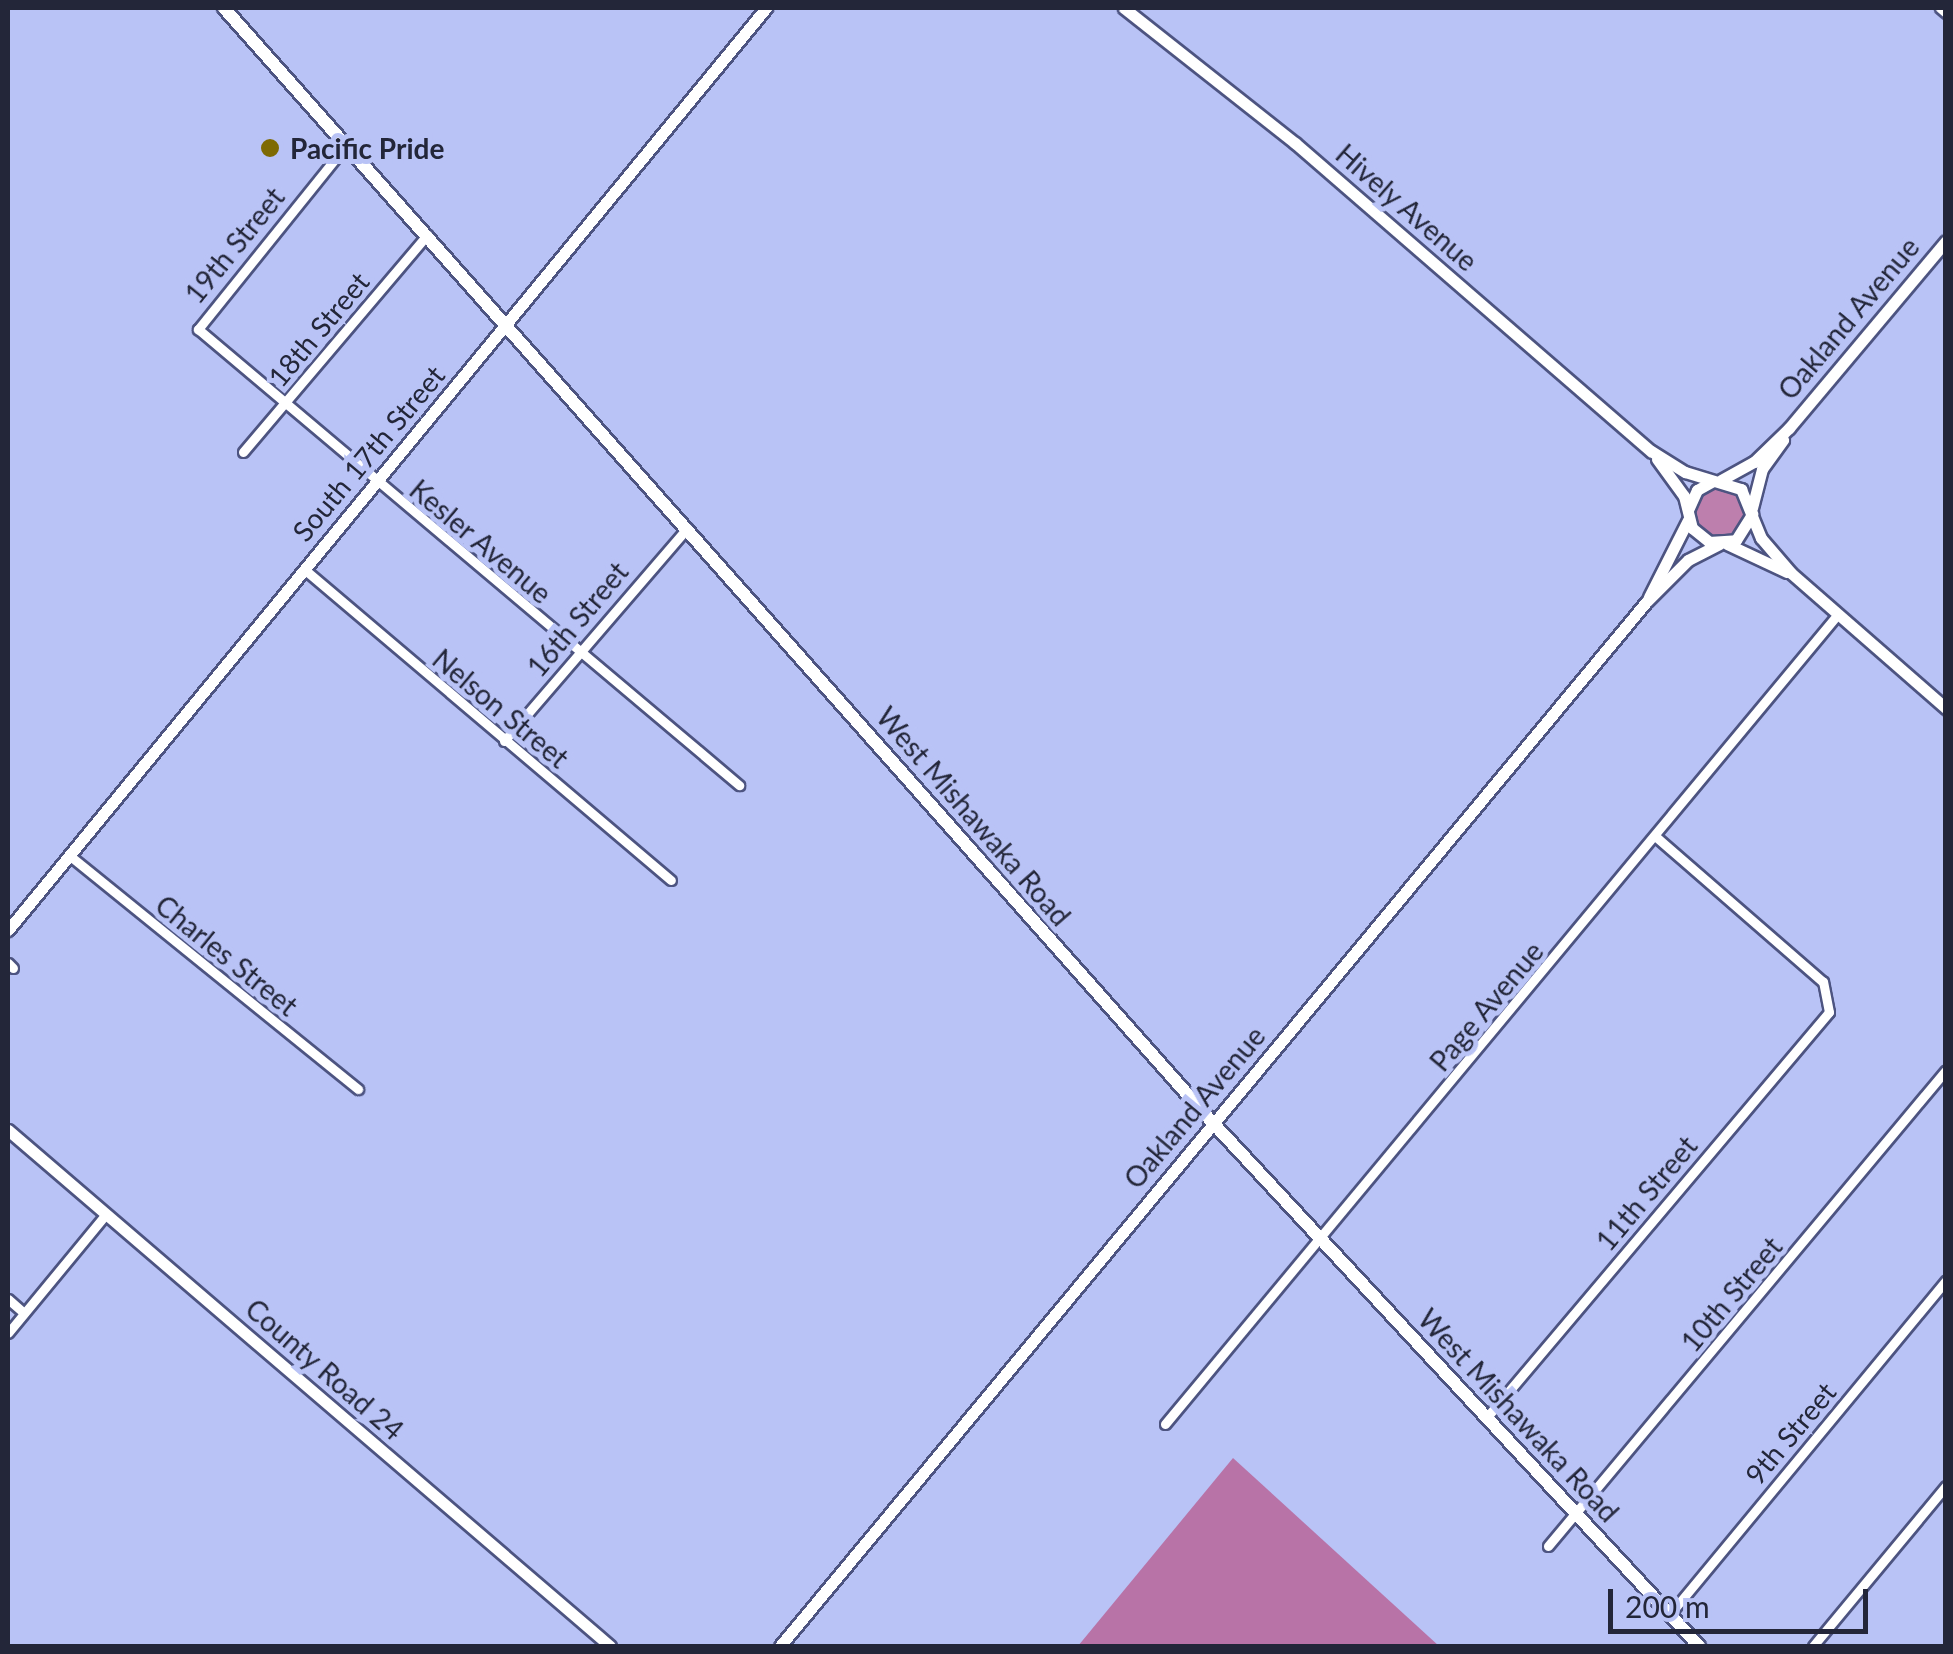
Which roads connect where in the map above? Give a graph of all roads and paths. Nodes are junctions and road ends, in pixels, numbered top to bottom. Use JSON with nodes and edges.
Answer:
{"nodes":[{"id":1,"x":224,"y":8,"type":"edge"},
{"id":2,"x":766,"y":8,"type":"edge"},
{"id":3,"x":1124,"y":8,"type":"edge"},
{"id":4,"x":1940,"y":8,"type":"edge"},
{"id":5,"x":1946,"y":12,"type":"edge"},
{"id":6,"x":347,"y":144,"type":"junction"},
{"id":7,"x":427,"y":235,"type":"junction"},
{"id":8,"x":1946,"y":241,"type":"edge"},
{"id":9,"x":506,"y":325,"type":"junction"},
{"id":10,"x":198,"y":329,"type":"joint"},
{"id":11,"x":283,"y":404,"type":"junction"},
{"id":12,"x":1789,"y":428,"type":"junction"},
{"id":13,"x":1651,"y":451,"type":"junction"},
{"id":14,"x":243,"y":452,"type":"dead end"},
{"id":15,"x":1719,"y":480,"type":"junction"},
{"id":16,"x":376,"y":482,"type":"junction"},
{"id":17,"x":1752,"y":511,"type":"junction"},
{"id":18,"x":1688,"y":514,"type":"junction"},
{"id":19,"x":687,"y":528,"type":"junction"},
{"id":20,"x":1723,"y":544,"type":"junction"},
{"id":21,"x":304,"y":569,"type":"junction"},
{"id":22,"x":1791,"y":573,"type":"junction"},
{"id":23,"x":1647,"y":600,"type":"junction"},
{"id":24,"x":1838,"y":614,"type":"junction"},
{"id":25,"x":579,"y":652,"type":"junction"},
{"id":26,"x":1946,"y":708,"type":"edge"},
{"id":27,"x":504,"y":741,"type":"junction"},
{"id":28,"x":739,"y":785,"type":"dead end"},
{"id":29,"x":1656,"y":837,"type":"junction"},
{"id":30,"x":69,"y":854,"type":"junction"},
{"id":31,"x":671,"y":880,"type":"dead end"},
{"id":32,"x":8,"y":930,"type":"edge"},
{"id":33,"x":1946,"y":1070,"type":"edge"},
{"id":34,"x":358,"y":1090,"type":"dead end"},
{"id":35,"x":1213,"y":1124,"type":"junction"},
{"id":36,"x":8,"y":1130,"type":"edge"},
{"id":37,"x":106,"y":1214,"type":"junction"},
{"id":38,"x":1320,"y":1238,"type":"junction"},
{"id":39,"x":1946,"y":1280,"type":"edge"},
{"id":40,"x":8,"y":1299,"type":"edge"},
{"id":41,"x":24,"y":1313,"type":"junction"},
{"id":42,"x":8,"y":1333,"type":"edge"},
{"id":43,"x":1487,"y":1417,"type":"junction"},
{"id":44,"x":1165,"y":1424,"type":"dead end"},
{"id":45,"x":1946,"y":1486,"type":"edge"},
{"id":46,"x":1576,"y":1514,"type":"junction"},
{"id":47,"x":1548,"y":1546,"type":"dead end"},
{"id":48,"x":1670,"y":1614,"type":"junction"},
{"id":49,"x":610,"y":1646,"type":"edge"},
{"id":50,"x":780,"y":1646,"type":"edge"},
{"id":51,"x":1700,"y":1646,"type":"edge"},
{"id":52,"x":1813,"y":1646,"type":"edge"}],
"edges":[{"from":1,"to":6,"type":"main road","name":"West Mishawaka Road"},
{"from":2,"to":9,"type":"street","name":"South 17th Street"},
{"from":3,"to":13,"type":"street","name":"Hively Avenue"},
{"from":4,"to":5,"type":"street"},
{"from":6,"to":7,"type":"main road","name":"West Mishawaka Road"},
{"from":6,"to":10,"type":"street","name":"19th Street"},
{"from":7,"to":9,"type":"main road","name":"West Mishawaka Road"},
{"from":7,"to":11,"type":"street","name":"18th Street"},
{"from":8,"to":12,"type":"street","name":"Oakland Avenue"},
{"from":9,"to":16,"type":"street","name":"South 17th Street"},
{"from":9,"to":19,"type":"main road","name":"West Mishawaka Road"},
{"from":10,"to":11,"type":"street","name":"Kesler Avenue"},
{"from":11,"to":14,"type":"street","name":"18th Street"},
{"from":11,"to":16,"type":"street","name":"Kesler Avenue"},
{"from":12,"to":15,"type":"street","name":"Oakland Avenue"},
{"from":12,"to":17,"type":"street","name":"Oakland Avenue"},
{"from":13,"to":15,"type":"street","name":"Hively Avenue"},
{"from":13,"to":18,"type":"street","name":"Hively Avenue"},
{"from":15,"to":17,"type":"street","name":"Hively Avenue"},
{"from":15,"to":18,"type":"street"},
{"from":16,"to":21,"type":"street","name":"South 17th Street"},
{"from":16,"to":25,"type":"street","name":"Kesler Avenue"},
{"from":17,"to":20,"type":"street"},
{"from":17,"to":22,"type":"street","name":"Hively Avenue"},
{"from":18,"to":20,"type":"street","name":"Hively Avenue"},
{"from":18,"to":23,"type":"street","name":"Oakland Avenue"},
{"from":19,"to":25,"type":"street","name":"16th Street"},
{"from":19,"to":35,"type":"main road","name":"West Mishawaka Road"},
{"from":20,"to":22,"type":"street","name":"Hively Avenue"},
{"from":20,"to":23,"type":"street","name":"Oakland Avenue"},
{"from":21,"to":27,"type":"street","name":"Nelson Street"},
{"from":21,"to":30,"type":"street","name":"South 17th Street"},
{"from":22,"to":24,"type":"street"},
{"from":23,"to":35,"type":"street","name":"Oakland Avenue"},
{"from":24,"to":26,"type":"street"},
{"from":24,"to":29,"type":"street","name":"Page Avenue"},
{"from":25,"to":27,"type":"street","name":"16th Street"},
{"from":25,"to":28,"type":"street","name":"Kesler Avenue"},
{"from":27,"to":31,"type":"street","name":"Nelson Street"},
{"from":29,"to":38,"type":"street","name":"Page Avenue"},
{"from":29,"to":43,"type":"street","name":"11th Street"},
{"from":30,"to":32,"type":"street","name":"South 17th Street"},
{"from":30,"to":34,"type":"street","name":"Charles Street"},
{"from":33,"to":46,"type":"street","name":"10th Street"},
{"from":35,"to":38,"type":"main road","name":"West Mishawaka Road"},
{"from":35,"to":50,"type":"street","name":"Oakland Avenue"},
{"from":36,"to":37,"type":"street","name":"County Road 24"},
{"from":37,"to":41,"type":"street"},
{"from":37,"to":49,"type":"street","name":"County Road 24"},
{"from":38,"to":43,"type":"main road","name":"West Mishawaka Road"},
{"from":38,"to":44,"type":"street","name":"Page Avenue"},
{"from":39,"to":48,"type":"street","name":"9th Street"},
{"from":40,"to":41,"type":"street"},
{"from":41,"to":42,"type":"street"},
{"from":43,"to":46,"type":"main road","name":"West Mishawaka Road"},
{"from":45,"to":52,"type":"street"},
{"from":46,"to":47,"type":"street","name":"10th Street"},
{"from":46,"to":48,"type":"main road","name":"West Mishawaka Road"},
{"from":48,"to":51,"type":"main road","name":"West Mishawaka Road"}]}
